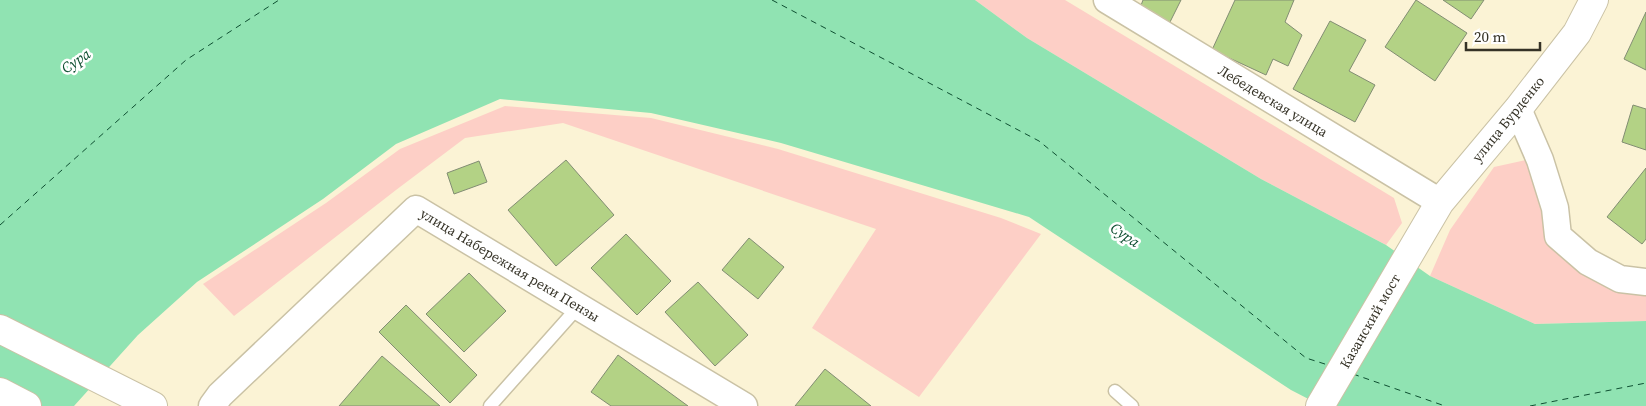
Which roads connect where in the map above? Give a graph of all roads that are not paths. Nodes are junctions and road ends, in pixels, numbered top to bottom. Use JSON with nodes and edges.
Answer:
{"nodes":[{"id":1,"x":1106,"y":0,"type":"edge"},
{"id":2,"x":1594,"y":0,"type":"edge"},
{"id":3,"x":1518,"y":109,"type":"junction"},
{"id":4,"x":1440,"y":202,"type":"junction"},
{"id":5,"x":1420,"y":236,"type":"joint"},
{"id":6,"x":1646,"y":282,"type":"edge"},
{"id":7,"x":579,"y":306,"type":"junction"},
{"id":8,"x":0,"y":329,"type":"edge"},
{"id":9,"x":1115,"y":391,"type":"dead end"},
{"id":10,"x":0,"y":392,"type":"edge"},
{"id":11,"x":221,"y":402,"type":"edge"},
{"id":12,"x":154,"y":405,"type":"edge"},
{"id":13,"x":27,"y":406,"type":"edge"},
{"id":14,"x":490,"y":406,"type":"edge"},
{"id":15,"x":744,"y":406,"type":"edge"},
{"id":16,"x":1132,"y":406,"type":"edge"},
{"id":17,"x":1320,"y":406,"type":"edge"}],
"edges":[{"from":1,"to":4,"type":"street","name":"Лебедевская улица"},
{"from":2,"to":3,"type":"street","name":"улица Бурденко"},
{"from":3,"to":4,"type":"street","name":"улица Бурденко"},
{"from":3,"to":6,"type":"street"},
{"from":4,"to":5,"type":"street","name":"улица Бурденко"},
{"from":5,"to":17,"type":"street","name":"Казанский мост"},
{"from":7,"to":11,"type":"street","name":"улица Набережная реки Пензы"},
{"from":7,"to":14,"type":"lane"},
{"from":7,"to":15,"type":"street","name":"улица Набережная реки Пензы"},
{"from":8,"to":12,"type":"street"},
{"from":9,"to":16,"type":"lane"},
{"from":10,"to":13,"type":"street"}]}
